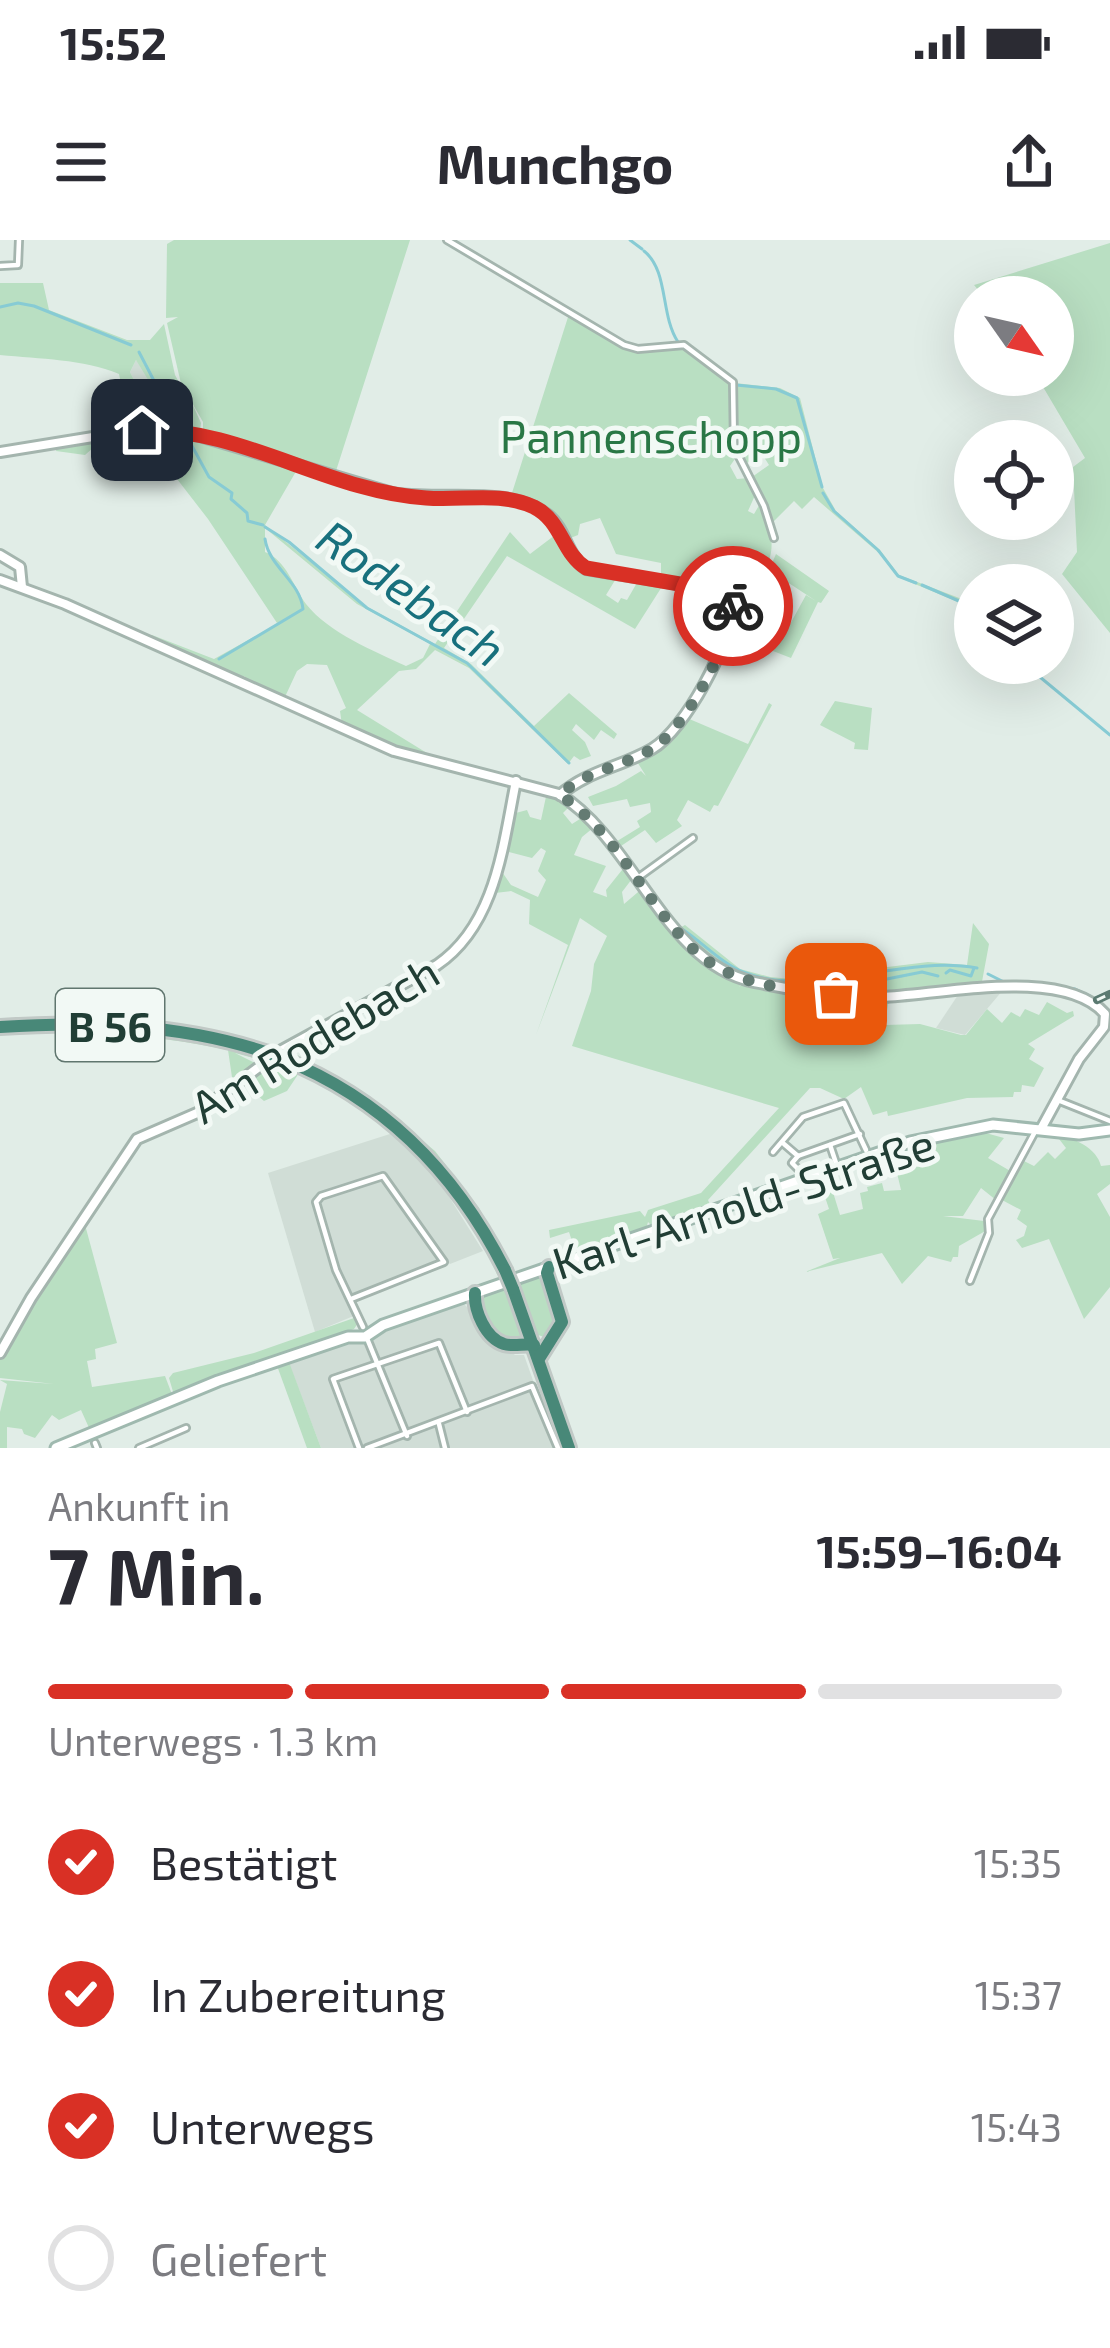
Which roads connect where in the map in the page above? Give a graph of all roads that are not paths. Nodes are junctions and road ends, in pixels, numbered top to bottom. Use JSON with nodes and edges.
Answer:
{"nodes":[{"id":1,"x":19,"y":240,"type":"edge"},
{"id":2,"x":447,"y":240,"type":"edge"},
{"id":3,"x":0,"y":266,"type":"edge"},
{"id":4,"x":0,"y":452,"type":"edge"},
{"id":5,"x":774,"y":538,"type":"dead end"},
{"id":6,"x":0,"y":555,"type":"edge"},
{"id":7,"x":767,"y":569,"type":"dead end"},
{"id":8,"x":0,"y":580,"type":"edge"},
{"id":9,"x":19,"y":586,"type":"junction"},
{"id":10,"x":734,"y":606,"type":"junction"},
{"id":11,"x":516,"y":781,"type":"junction"},
{"id":12,"x":560,"y":795,"type":"junction"},
{"id":13,"x":693,"y":838,"type":"dead end"},
{"id":14,"x":638,"y":877,"type":"junction"},
{"id":15,"x":1108,"y":1021,"type":"edge"},
{"id":16,"x":0,"y":1027,"type":"edge"},
{"id":17,"x":1058,"y":1100,"type":"junction"},
{"id":18,"x":1110,"y":1121,"type":"edge"},
{"id":19,"x":1041,"y":1129,"type":"junction"},
{"id":20,"x":1110,"y":1130,"type":"edge"},
{"id":21,"x":860,"y":1134,"type":"junction"},
{"id":22,"x":782,"y":1142,"type":"junction"},
{"id":23,"x":830,"y":1145,"type":"junction"},
{"id":24,"x":866,"y":1150,"type":"dead end"},
{"id":25,"x":773,"y":1152,"type":"dead end"},
{"id":26,"x":798,"y":1156,"type":"junction"},
{"id":27,"x":837,"y":1166,"type":"junction"},
{"id":28,"x":800,"y":1170,"type":"dead end"},
{"id":29,"x":529,"y":1274,"type":"joint"},
{"id":30,"x":550,"y":1277,"type":"junction"},
{"id":31,"x":970,"y":1281,"type":"dead end"},
{"id":32,"x":351,"y":1299,"type":"junction"},
{"id":33,"x":456,"y":1300,"type":"joint"},
{"id":34,"x":477,"y":1306,"type":"junction"},
{"id":35,"x":363,"y":1334,"type":"junction"},
{"id":36,"x":530,"y":1334,"type":"junction"},
{"id":37,"x":553,"y":1337,"type":"junction"},
{"id":38,"x":0,"y":1353,"type":"edge"},
{"id":39,"x":540,"y":1362,"type":"junction"},
{"id":40,"x":379,"y":1364,"type":"junction"},
{"id":41,"x":467,"y":1412,"type":"junction"},
{"id":42,"x":439,"y":1423,"type":"junction"},
{"id":43,"x":186,"y":1428,"type":"dead end"},
{"id":44,"x":407,"y":1436,"type":"junction"},
{"id":45,"x":157,"y":1440,"type":"junction"},
{"id":46,"x":93,"y":1442,"type":"edge"},
{"id":47,"x":56,"y":1448,"type":"edge"},
{"id":48,"x":139,"y":1448,"type":"edge"},
{"id":49,"x":160,"y":1448,"type":"edge"},
{"id":50,"x":363,"y":1448,"type":"edge"},
{"id":51,"x":446,"y":1448,"type":"edge"},
{"id":52,"x":558,"y":1448,"type":"edge"},
{"id":53,"x":569,"y":1448,"type":"edge"}],
"edges":[{"from":1,"to":3,"type":"street"},
{"from":2,"to":5,"type":"street"},
{"from":4,"to":10,"type":"street"},
{"from":6,"to":9,"type":"street"},
{"from":7,"to":10,"type":"street"},
{"from":8,"to":9,"type":"street"},
{"from":9,"to":11,"type":"street"},
{"from":10,"to":12,"type":"street"},
{"from":11,"to":12,"type":"street"},
{"from":11,"to":38,"type":"street","name":"Am Rodebach"},
{"from":12,"to":14,"type":"street"},
{"from":13,"to":14,"type":"street"},
{"from":14,"to":15,"type":"street"},
{"from":15,"to":17,"type":"street"},
{"from":16,"to":36,"type":"highway","number":"B 56","bridge":true},
{"from":17,"to":18,"type":"street"},
{"from":17,"to":19,"type":"street"},
{"from":19,"to":20,"type":"main road","name":"Karl-Arnold-Straße"},
{"from":19,"to":27,"type":"main road","name":"Karl-Arnold-Straße"},
{"from":19,"to":31,"type":"street"},
{"from":21,"to":22,"type":"street"},
{"from":21,"to":23,"type":"street"},
{"from":21,"to":24,"type":"street"},
{"from":22,"to":25,"type":"street"},
{"from":22,"to":26,"type":"street"},
{"from":23,"to":26,"type":"street"},
{"from":23,"to":27,"type":"street"},
{"from":26,"to":28,"type":"street"},
{"from":27,"to":30,"type":"main road","name":"Karl-Arnold-Straße"},
{"from":29,"to":30,"type":"highway"},
{"from":29,"to":34,"type":"main road","name":"Karl-Arnold-Straße"},
{"from":30,"to":37,"type":"highway"},
{"from":32,"to":32,"type":"street"},
{"from":32,"to":35,"type":"street"},
{"from":33,"to":34,"type":"highway"},
{"from":33,"to":35,"type":"main road"},
{"from":34,"to":36,"type":"highway"},
{"from":35,"to":40,"type":"street"},
{"from":35,"to":46,"type":"main road"},
{"from":36,"to":37,"type":"highway"},
{"from":36,"to":39,"type":"highway","number":"B 56"},
{"from":37,"to":39,"type":"highway"},
{"from":39,"to":53,"type":"highway","number":"B 56"},
{"from":40,"to":41,"type":"street"},
{"from":40,"to":44,"type":"street"},
{"from":40,"to":50,"type":"street"},
{"from":41,"to":42,"type":"street"},
{"from":41,"to":52,"type":"street"},
{"from":42,"to":44,"type":"street"},
{"from":42,"to":51,"type":"street"},
{"from":43,"to":45,"type":"street"},
{"from":44,"to":50,"type":"street"},
{"from":45,"to":48,"type":"street"},
{"from":45,"to":49,"type":"street"},
{"from":46,"to":47,"type":"main road"}]}
